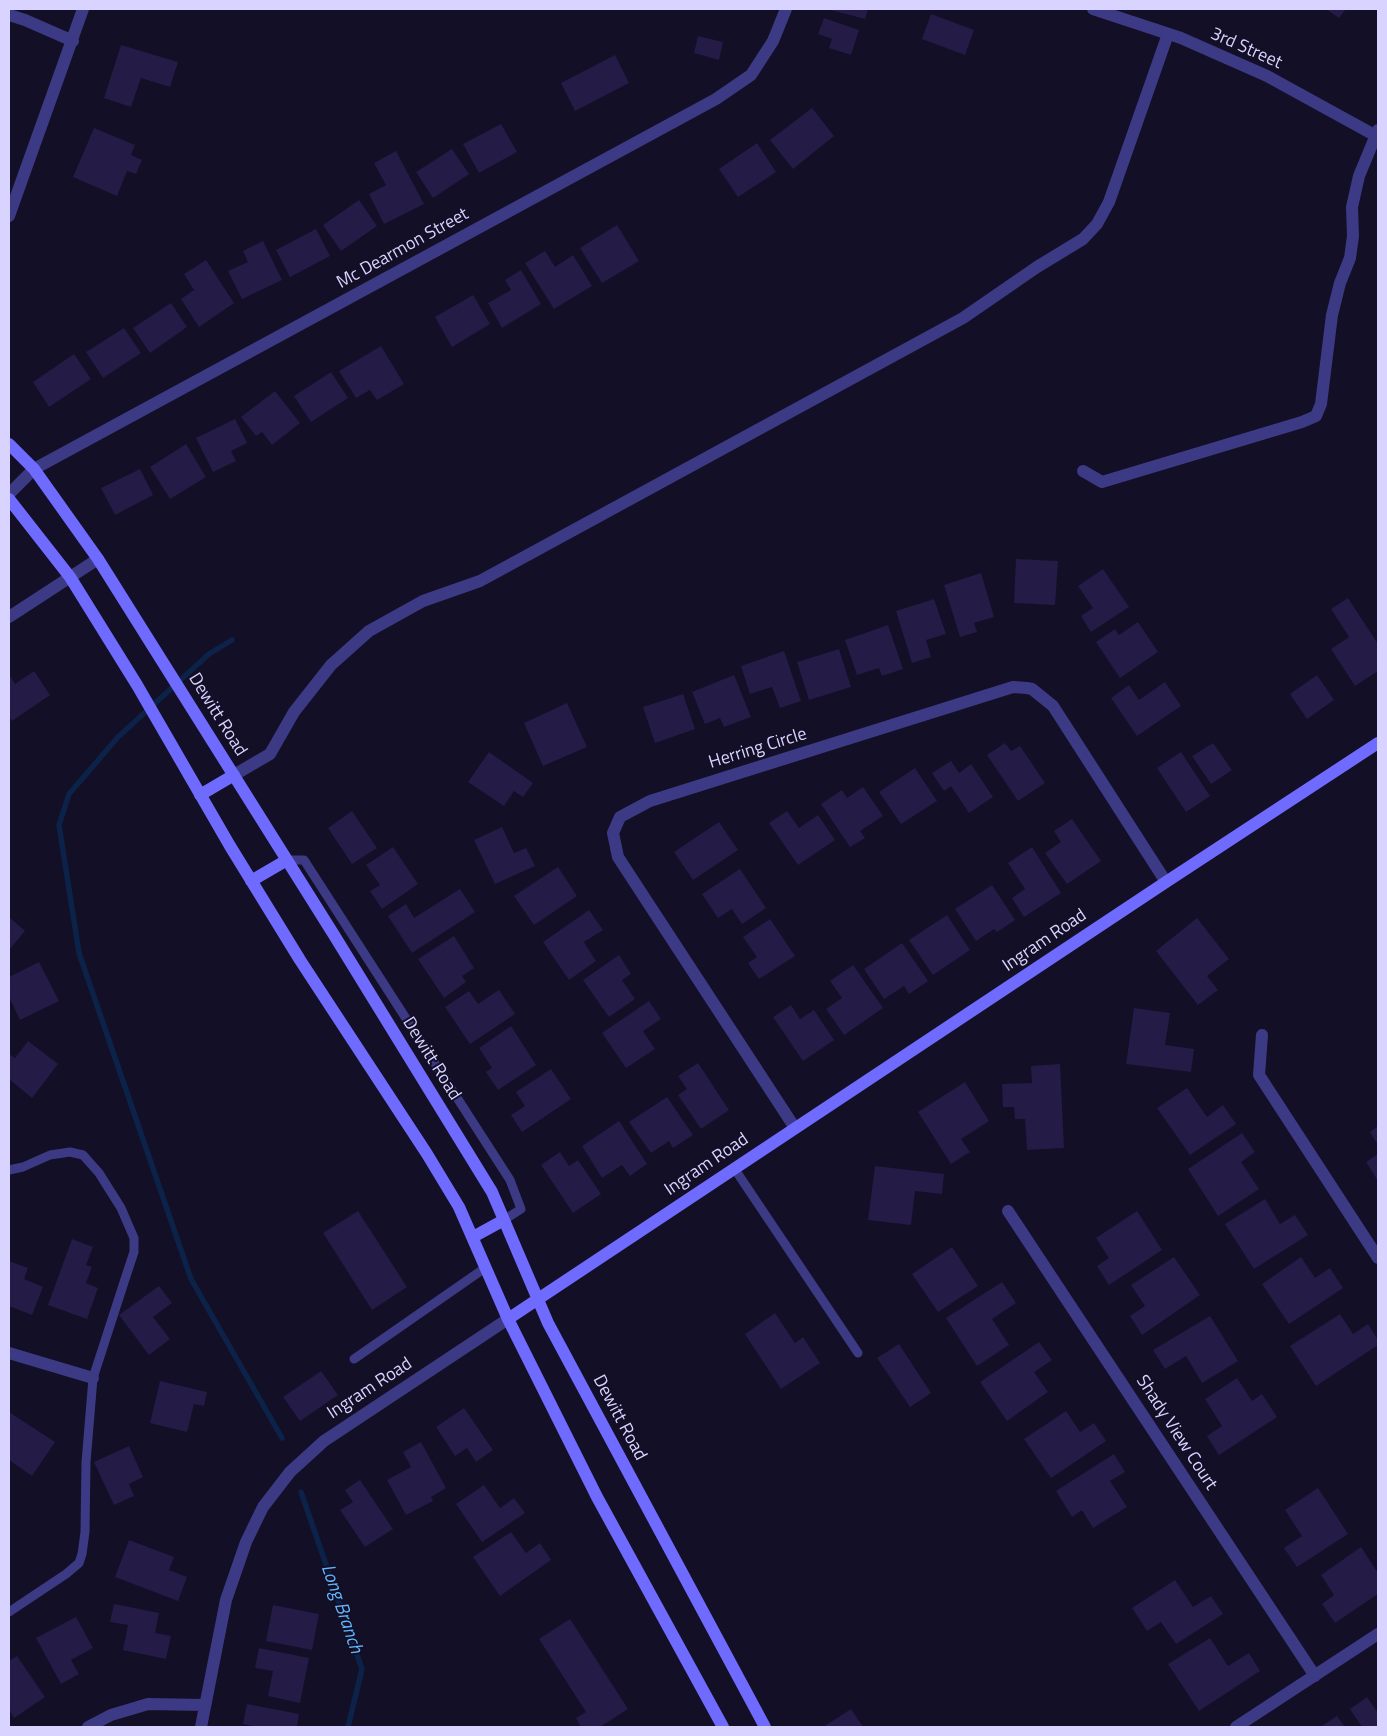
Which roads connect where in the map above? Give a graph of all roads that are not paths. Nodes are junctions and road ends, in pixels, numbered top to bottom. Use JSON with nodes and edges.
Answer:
{"nodes":[{"id":1,"x":84,"y":9,"type":"edge"},
{"id":2,"x":786,"y":9,"type":"edge"},
{"id":3,"x":1093,"y":9,"type":"edge"},
{"id":4,"x":9,"y":15,"type":"edge"},
{"id":5,"x":1168,"y":34,"type":"junction"},
{"id":6,"x":73,"y":41,"type":"junction"},
{"id":7,"x":1377,"y":134,"type":"edge"},
{"id":8,"x":9,"y":216,"type":"edge"},
{"id":9,"x":9,"y":444,"type":"edge"},
{"id":10,"x":34,"y":469,"type":"junction"},
{"id":11,"x":1083,"y":472,"type":"dead end"},
{"id":12,"x":9,"y":494,"type":"edge"},
{"id":13,"x":9,"y":499,"type":"edge"},
{"id":14,"x":98,"y":558,"type":"junction"},
{"id":15,"x":70,"y":577,"type":"junction"},
{"id":16,"x":9,"y":617,"type":"edge"},
{"id":17,"x":1378,"y":743,"type":"edge"},
{"id":18,"x":234,"y":775,"type":"junction"},
{"id":19,"x":200,"y":795,"type":"junction"},
{"id":20,"x":287,"y":860,"type":"junction"},
{"id":21,"x":251,"y":881,"type":"junction"},
{"id":22,"x":1166,"y":882,"type":"junction"},
{"id":23,"x":1262,"y":1036,"type":"dead end"},
{"id":24,"x":795,"y":1128,"type":"junction"},
{"id":25,"x":734,"y":1168,"type":"junction"},
{"id":26,"x":9,"y":1170,"type":"edge"},
{"id":27,"x":1008,"y":1211,"type":"dead end"},
{"id":28,"x":504,"y":1220,"type":"junction"},
{"id":29,"x":472,"y":1237,"type":"junction"},
{"id":30,"x":1378,"y":1258,"type":"edge"},
{"id":31,"x":485,"y":1268,"type":"junction"},
{"id":32,"x":539,"y":1299,"type":"junction"},
{"id":33,"x":508,"y":1319,"type":"junction"},
{"id":34,"x":9,"y":1353,"type":"edge"},
{"id":35,"x":858,"y":1354,"type":"dead end"},
{"id":36,"x":354,"y":1359,"type":"dead end"},
{"id":37,"x":93,"y":1378,"type":"junction"},
{"id":38,"x":9,"y":1612,"type":"edge"},
{"id":39,"x":1378,"y":1634,"type":"edge"},
{"id":40,"x":1314,"y":1676,"type":"junction"},
{"id":41,"x":205,"y":1706,"type":"junction"},
{"id":42,"x":88,"y":1727,"type":"edge"},
{"id":43,"x":201,"y":1727,"type":"edge"},
{"id":44,"x":723,"y":1727,"type":"edge"},
{"id":45,"x":765,"y":1727,"type":"edge"},
{"id":46,"x":1236,"y":1727,"type":"edge"}],
"edges":[{"from":1,"to":6,"type":"street"},
{"from":2,"to":10,"type":"street","name":"Mc Dearmon Street"},
{"from":3,"to":5,"type":"street","name":"3rd Street"},
{"from":4,"to":6,"type":"street"},
{"from":5,"to":7,"type":"street","name":"3rd Street"},
{"from":5,"to":18,"type":"street"},
{"from":6,"to":8,"type":"street"},
{"from":7,"to":11,"type":"street"},
{"from":9,"to":10,"type":"main road","name":"Dewitt Road"},
{"from":10,"to":12,"type":"street","name":"Mc Dearmon Street"},
{"from":10,"to":14,"type":"main road","name":"Dewitt Road"},
{"from":13,"to":15,"type":"main road"},
{"from":14,"to":15,"type":"street"},
{"from":14,"to":18,"type":"main road","name":"Dewitt Road"},
{"from":15,"to":16,"type":"street"},
{"from":15,"to":19,"type":"main road"},
{"from":17,"to":22,"type":"main road","name":"Ingram Road"},
{"from":18,"to":19,"type":"main road"},
{"from":18,"to":20,"type":"main road","name":"Dewitt Road"},
{"from":19,"to":21,"type":"main road"},
{"from":20,"to":21,"type":"main road"},
{"from":20,"to":28,"type":"main road","name":"Dewitt Road"},
{"from":20,"to":28,"type":"lane"},
{"from":21,"to":29,"type":"main road"},
{"from":22,"to":24,"type":"main road","name":"Ingram Road"},
{"from":22,"to":24,"type":"street","name":"Herring Circle"},
{"from":23,"to":30,"type":"street"},
{"from":24,"to":25,"type":"main road","name":"Ingram Road"},
{"from":25,"to":32,"type":"main road","name":"Ingram Road"},
{"from":25,"to":35,"type":"lane"},
{"from":26,"to":37,"type":"lane"},
{"from":27,"to":40,"type":"street","name":"Shady View Court"},
{"from":28,"to":29,"type":"main road"},
{"from":28,"to":32,"type":"main road","name":"Dewitt Road"},
{"from":29,"to":31,"type":"main road"},
{"from":31,"to":33,"type":"main road"},
{"from":31,"to":36,"type":"lane"},
{"from":32,"to":33,"type":"main road","name":"Ingram Road"},
{"from":32,"to":45,"type":"main road","name":"Dewitt Road"},
{"from":33,"to":41,"type":"street","name":"Ingram Road"},
{"from":33,"to":44,"type":"main road"},
{"from":34,"to":37,"type":"street"},
{"from":37,"to":38,"type":"lane"},
{"from":39,"to":40,"type":"street"},
{"from":40,"to":46,"type":"street"},
{"from":41,"to":42,"type":"street"},
{"from":41,"to":43,"type":"street","name":"Ingram Road"}]}
